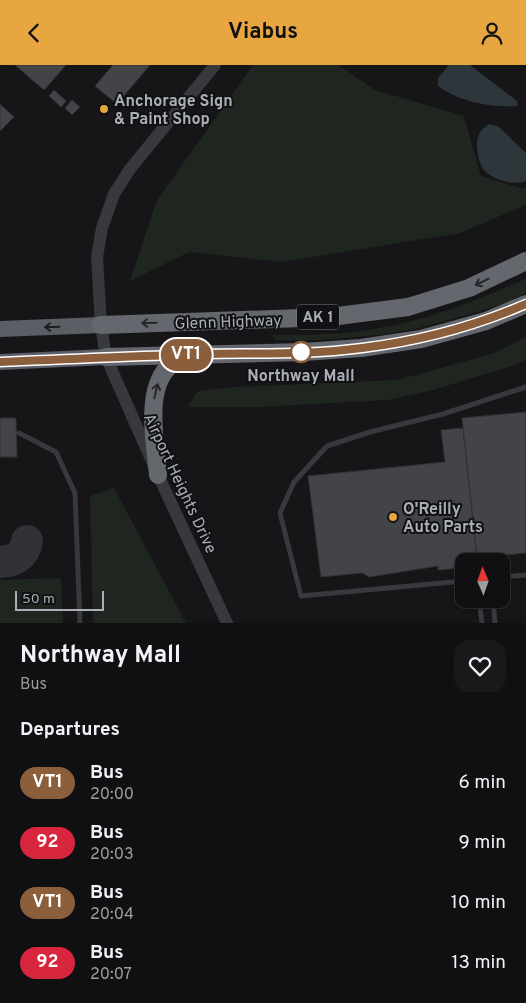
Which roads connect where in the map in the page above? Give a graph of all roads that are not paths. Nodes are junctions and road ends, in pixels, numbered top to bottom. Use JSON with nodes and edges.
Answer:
{"nodes":[{"id":1,"x":215,"y":65,"type":"edge"},
{"id":2,"x":526,"y":261,"type":"edge"},
{"id":3,"x":526,"y":304,"type":"edge"},
{"id":4,"x":101,"y":325,"type":"junction"},
{"id":5,"x":0,"y":329,"type":"edge"},
{"id":6,"x":194,"y":355,"type":"junction"},
{"id":7,"x":106,"y":357,"type":"junction"},
{"id":8,"x":0,"y":362,"type":"edge"},
{"id":9,"x":526,"y":387,"type":"edge"},
{"id":10,"x":19,"y":433,"type":"dead end"},
{"id":11,"x":158,"y":475,"type":"junction"},
{"id":12,"x":526,"y":575,"type":"edge"},
{"id":13,"x":510,"y":576,"type":"edge"},
{"id":14,"x":455,"y":582,"type":"edge"},
{"id":15,"x":480,"y":608,"type":"edge"},
{"id":16,"x":494,"y":608,"type":"edge"},
{"id":17,"x":80,"y":623,"type":"edge"},
{"id":18,"x":227,"y":623,"type":"edge"},
{"id":19,"x":482,"y":623,"type":"edge"},
{"id":20,"x":495,"y":623,"type":"edge"}],
"edges":[{"from":1,"to":4,"type":"street","name":"Airport Heights Drive"},
{"from":2,"to":4,"type":"highway","name":"Glenn Highway","number":"AK 1","one_way":true},
{"from":3,"to":6,"type":"highway","name":"Glenn Highway","number":"AK 1"},
{"from":4,"to":5,"type":"highway","number":"AK 1","one_way":true},
{"from":4,"to":7,"type":"street","name":"Airport Heights Drive"},
{"from":6,"to":7,"type":"highway","name":"Glenn Highway","number":"AK 1"},
{"from":11,"to":6,"type":"highway","one_way":true},
{"from":7,"to":8,"type":"highway","number":"AK 1"},
{"from":7,"to":11,"type":"street","name":"Airport Heights Drive"},
{"from":9,"to":14,"type":"lane"},
{"from":10,"to":17,"type":"lane"},
{"from":11,"to":18,"type":"street","name":"Airport Heights Drive"},
{"from":12,"to":13,"type":"lane"},
{"from":15,"to":19,"type":"lane"},
{"from":16,"to":20,"type":"lane"}]}
